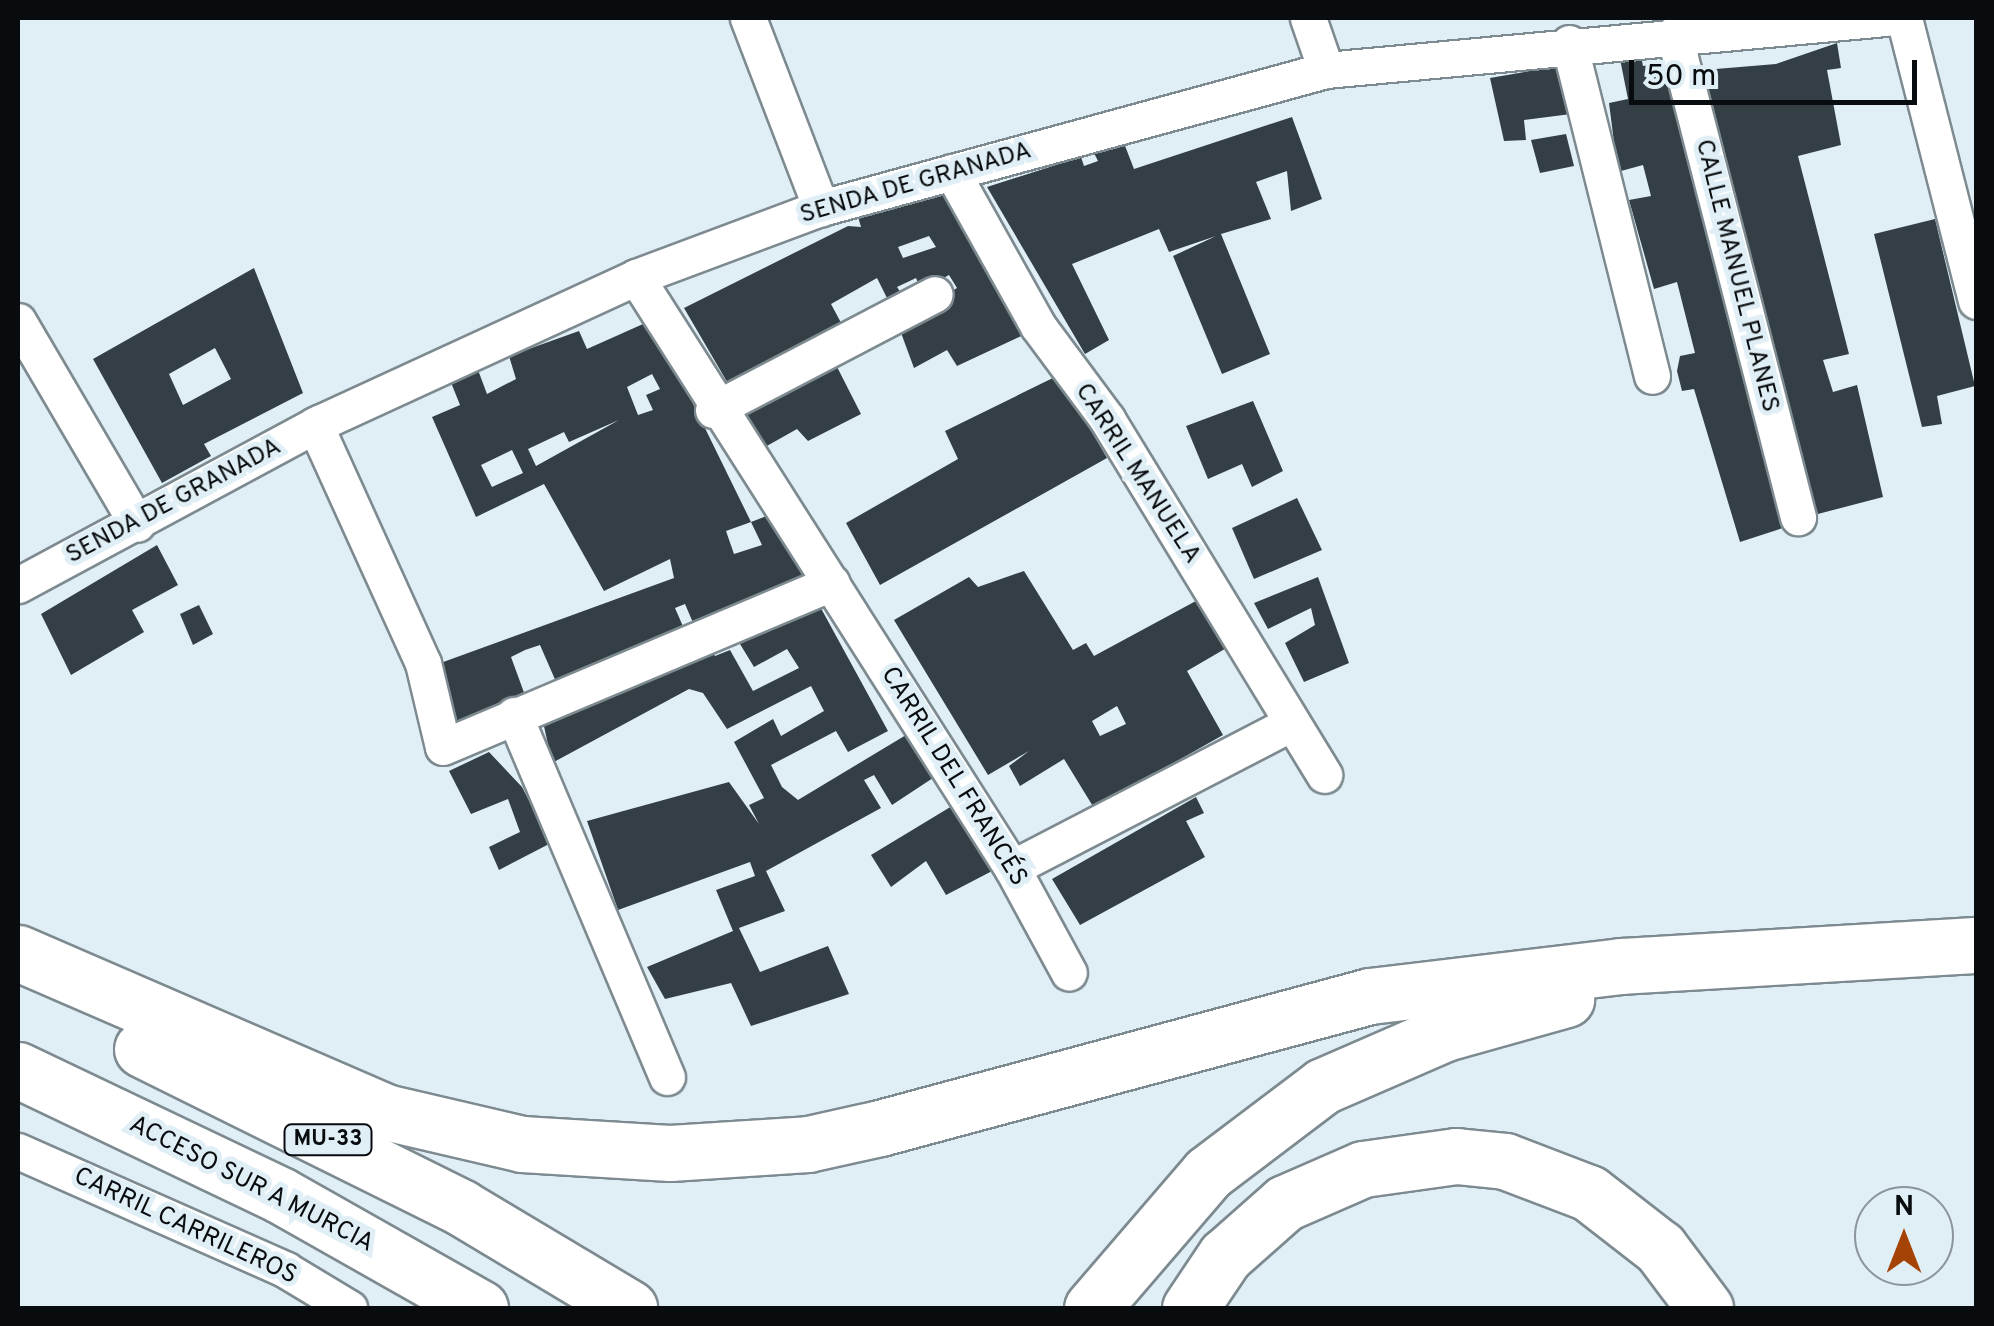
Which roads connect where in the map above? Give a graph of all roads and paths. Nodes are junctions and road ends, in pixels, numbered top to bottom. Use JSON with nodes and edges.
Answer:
{"nodes":[{"id":1,"x":748,"y":18,"type":"edge"},
{"id":2,"x":1308,"y":18,"type":"edge"},
{"id":3,"x":1886,"y":18,"type":"edge"},
{"id":4,"x":1904,"y":18,"type":"edge"},
{"id":5,"x":1674,"y":34,"type":"junction"},
{"id":6,"x":1569,"y":43,"type":"junction"},
{"id":7,"x":1326,"y":70,"type":"junction"},
{"id":8,"x":952,"y":172,"type":"junction"},
{"id":9,"x":821,"y":208,"type":"junction"},
{"id":10,"x":636,"y":276,"type":"junction"},
{"id":11,"x":935,"y":294,"type":"dead end"},
{"id":12,"x":1976,"y":300,"type":"edge"},
{"id":13,"x":18,"y":321,"type":"edge"},
{"id":14,"x":1652,"y":376,"type":"dead end"},
{"id":15,"x":713,"y":410,"type":"junction"},
{"id":16,"x":315,"y":425,"type":"junction"},
{"id":17,"x":1798,"y":517,"type":"dead end"},
{"id":18,"x":137,"y":524,"type":"junction"},
{"id":19,"x":832,"y":583,"type":"junction"},
{"id":20,"x":18,"y":585,"type":"edge"},
{"id":21,"x":514,"y":716,"type":"junction"},
{"id":22,"x":1292,"y":723,"type":"junction"},
{"id":23,"x":1324,"y":775,"type":"dead end"},
{"id":24,"x":1012,"y":868,"type":"junction"},
{"id":25,"x":1976,"y":945,"type":"edge"},
{"id":26,"x":1906,"y":952,"type":"junction"},
{"id":27,"x":18,"y":953,"type":"edge"},
{"id":28,"x":1069,"y":974,"type":"dead end"},
{"id":29,"x":18,"y":991,"type":"edge"},
{"id":30,"x":18,"y":1070,"type":"edge"},
{"id":31,"x":666,"y":1077,"type":"dead end"},
{"id":32,"x":18,"y":1151,"type":"edge"},
{"id":33,"x":349,"y":1308,"type":"edge"},
{"id":34,"x":480,"y":1308,"type":"edge"},
{"id":35,"x":629,"y":1308,"type":"edge"},
{"id":36,"x":1092,"y":1308,"type":"edge"},
{"id":37,"x":1190,"y":1308,"type":"edge"},
{"id":38,"x":1705,"y":1308,"type":"edge"}],
"edges":[{"from":1,"to":9,"type":"street"},
{"from":2,"to":7,"type":"street"},
{"from":3,"to":5,"type":"street","name":"SENDA DE GRANADA"},
{"from":4,"to":12,"type":"street"},
{"from":5,"to":6,"type":"street","name":"SENDA DE GRANADA"},
{"from":5,"to":17,"type":"street","name":"CALLE MANUEL PLANES"},
{"from":6,"to":7,"type":"street","name":"SENDA DE GRANADA"},
{"from":6,"to":14,"type":"street"},
{"from":7,"to":8,"type":"street","name":"SENDA DE GRANADA"},
{"from":8,"to":9,"type":"street","name":"SENDA DE GRANADA"},
{"from":8,"to":22,"type":"street","name":"CARRIL MANUELA"},
{"from":9,"to":10,"type":"street","name":"SENDA DE GRANADA"},
{"from":10,"to":15,"type":"street","name":"CARRIL DEL FRANCÉS"},
{"from":10,"to":16,"type":"street","name":"SENDA DE GRANADA"},
{"from":11,"to":15,"type":"street"},
{"from":13,"to":18,"type":"street"},
{"from":15,"to":19,"type":"street","name":"CARRIL DEL FRANCÉS"},
{"from":16,"to":18,"type":"street","name":"SENDA DE GRANADA"},
{"from":16,"to":21,"type":"street"},
{"from":18,"to":20,"type":"street","name":"SENDA DE GRANADA"},
{"from":19,"to":21,"type":"street"},
{"from":19,"to":24,"type":"street","name":"CARRIL DEL FRANCÉS"},
{"from":21,"to":31,"type":"street"},
{"from":22,"to":23,"type":"street","name":"CARRIL MANUELA"},
{"from":22,"to":24,"type":"street"},
{"from":24,"to":28,"type":"street","name":"CARRIL DEL FRANCÉS"},
{"from":25,"to":26,"type":"highway"},
{"from":26,"to":27,"type":"highway"},
{"from":26,"to":36,"type":"highway"},
{"from":29,"to":35,"type":"highway","number":"MU-33"},
{"from":30,"to":34,"type":"highway","name":"ACCESO SUR A MURCIA","number":"MU-33"},
{"from":32,"to":33,"type":"street","name":"CARRIL CARRILEROS"},
{"from":37,"to":38,"type":"highway"}]}
